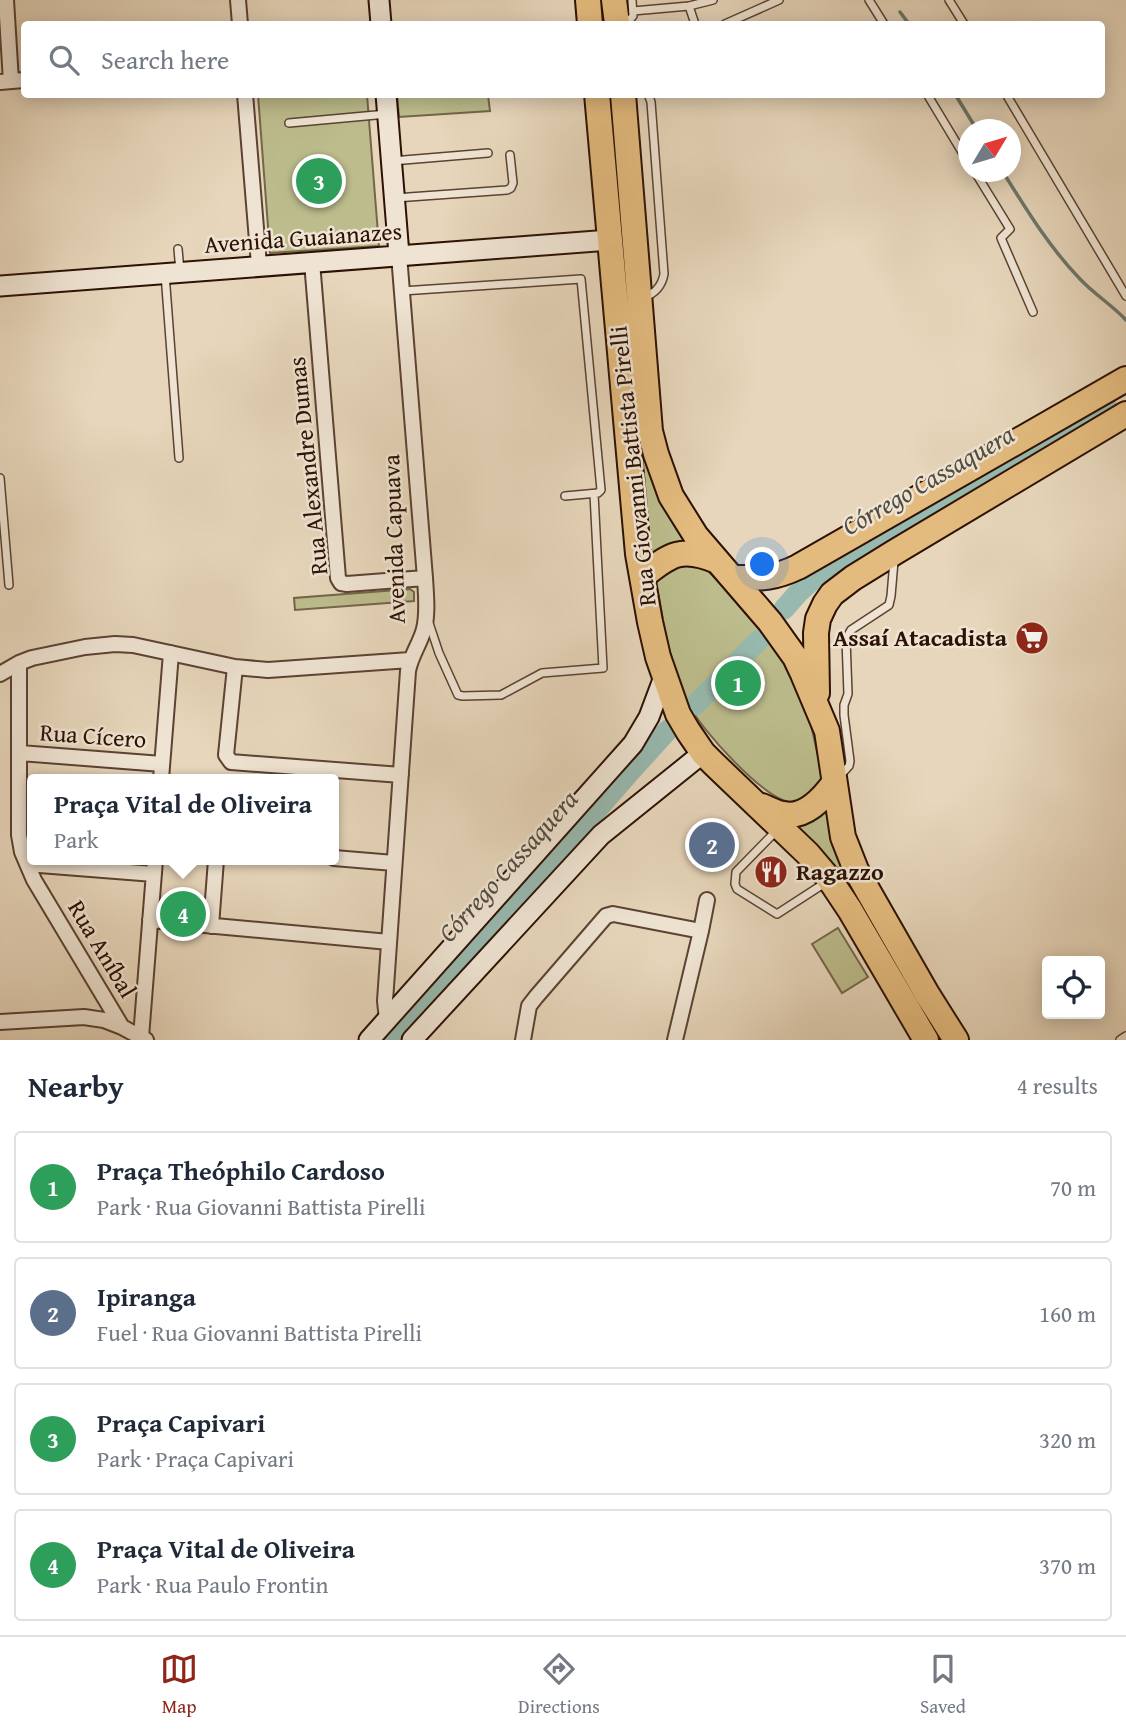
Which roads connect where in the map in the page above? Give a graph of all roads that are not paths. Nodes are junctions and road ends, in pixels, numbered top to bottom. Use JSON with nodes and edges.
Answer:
{"nodes":[{"id":1,"x":6,"y":0,"type":"edge"},
{"id":2,"x":238,"y":0,"type":"edge"},
{"id":3,"x":379,"y":0,"type":"edge"},
{"id":4,"x":588,"y":0,"type":"edge"},
{"id":5,"x":632,"y":0,"type":"edge"},
{"id":6,"x":713,"y":0,"type":"edge"},
{"id":7,"x":779,"y":0,"type":"edge"},
{"id":8,"x":869,"y":0,"type":"edge"},
{"id":9,"x":949,"y":0,"type":"edge"},
{"id":10,"x":689,"y":6,"type":"junction"},
{"id":11,"x":621,"y":12,"type":"edge"},
{"id":12,"x":240,"y":21,"type":"edge"},
{"id":13,"x":381,"y":21,"type":"edge"},
{"id":14,"x":590,"y":21,"type":"edge"},
{"id":15,"x":628,"y":21,"type":"edge"},
{"id":16,"x":694,"y":21,"type":"edge"},
{"id":17,"x":732,"y":21,"type":"edge"},
{"id":18,"x":882,"y":21,"type":"edge"},
{"id":19,"x":962,"y":21,"type":"edge"},
{"id":20,"x":12,"y":81,"type":"edge"},
{"id":21,"x":246,"y":98,"type":"edge"},
{"id":22,"x":597,"y":98,"type":"edge"},
{"id":23,"x":623,"y":98,"type":"edge"},
{"id":24,"x":649,"y":98,"type":"edge"},
{"id":25,"x":929,"y":98,"type":"edge"},
{"id":26,"x":1008,"y":98,"type":"edge"},
{"id":27,"x":387,"y":104,"type":"edge"},
{"id":28,"x":289,"y":123,"type":"dead end"},
{"id":29,"x":958,"y":145,"type":"edge"},
{"id":30,"x":488,"y":153,"type":"dead end"},
{"id":31,"x":510,"y":155,"type":"dead end"},
{"id":32,"x":392,"y":161,"type":"junction"},
{"id":33,"x":981,"y":182,"type":"edge"},
{"id":34,"x":395,"y":198,"type":"junction"},
{"id":35,"x":610,"y":240,"type":"junction"},
{"id":36,"x":178,"y":249,"type":"dead end"},
{"id":37,"x":399,"y":255,"type":"junction"},
{"id":38,"x":312,"y":261,"type":"junction"},
{"id":39,"x":259,"y":265,"type":"junction"},
{"id":40,"x":173,"y":272,"type":"junction"},
{"id":41,"x":0,"y":286,"type":"edge"},
{"id":42,"x":402,"y":291,"type":"junction"},
{"id":43,"x":1126,"y":296,"type":"edge"},
{"id":44,"x":639,"y":300,"type":"junction"},
{"id":45,"x":1033,"y":312,"type":"dead end"},
{"id":46,"x":1126,"y":379,"type":"edge"},
{"id":47,"x":1126,"y":414,"type":"edge"},
{"id":48,"x":179,"y":458,"type":"dead end"},
{"id":49,"x":0,"y":478,"type":"edge"},
{"id":50,"x":594,"y":494,"type":"junction"},
{"id":51,"x":565,"y":496,"type":"dead end"},
{"id":52,"x":895,"y":551,"type":"junction"},
{"id":53,"x":725,"y":569,"type":"junction"},
{"id":54,"x":642,"y":577,"type":"junction"},
{"id":55,"x":425,"y":578,"type":"junction"},
{"id":56,"x":9,"y":585,"type":"dead end"},
{"id":57,"x":426,"y":615,"type":"junction"},
{"id":58,"x":171,"y":653,"type":"junction"},
{"id":59,"x":410,"y":660,"type":"junction"},
{"id":60,"x":19,"y":663,"type":"junction"},
{"id":61,"x":235,"y":667,"type":"junction"},
{"id":62,"x":0,"y":674,"type":"edge"},
{"id":63,"x":664,"y":677,"type":"junction"},
{"id":64,"x":817,"y":704,"type":"junction"},
{"id":65,"x":20,"y":753,"type":"junction"},
{"id":66,"x":703,"y":753,"type":"junction"},
{"id":67,"x":162,"y":764,"type":"junction"},
{"id":68,"x":161,"y":774,"type":"edge"},
{"id":69,"x":401,"y":775,"type":"junction"},
{"id":70,"x":834,"y":783,"type":"junction"},
{"id":71,"x":758,"y":805,"type":"junction"},
{"id":72,"x":780,"y":827,"type":"junction"},
{"id":73,"x":339,"y":858,"type":"edge"},
{"id":74,"x":394,"y":863,"type":"junction"},
{"id":75,"x":27,"y":864,"type":"edge"},
{"id":76,"x":27,"y":865,"type":"edge"},
{"id":77,"x":70,"y":865,"type":"edge"},
{"id":78,"x":216,"y":865,"type":"edge"},
{"id":79,"x":155,"y":867,"type":"edge"},
{"id":80,"x":830,"y":880,"type":"junction"},
{"id":81,"x":707,"y":900,"type":"dead end"},
{"id":82,"x":150,"y":920,"type":"junction"},
{"id":83,"x":211,"y":926,"type":"junction"},
{"id":84,"x":701,"y":931,"type":"junction"},
{"id":85,"x":389,"y":942,"type":"junction"},
{"id":86,"x":387,"y":1020,"type":"junction"},
{"id":87,"x":0,"y":1022,"type":"edge"},
{"id":88,"x":122,"y":1027,"type":"junction"},
{"id":89,"x":1126,"y":1036,"type":"edge"},
{"id":90,"x":144,"y":1039,"type":"edge"},
{"id":91,"x":369,"y":1040,"type":"edge"},
{"id":92,"x":412,"y":1040,"type":"edge"},
{"id":93,"x":523,"y":1040,"type":"edge"},
{"id":94,"x":676,"y":1040,"type":"edge"},
{"id":95,"x":926,"y":1040,"type":"edge"},
{"id":96,"x":956,"y":1040,"type":"edge"},
{"id":97,"x":1120,"y":1040,"type":"edge"}],
"edges":[{"from":1,"to":20,"type":"street"},
{"from":2,"to":12,"type":"street"},
{"from":3,"to":13,"type":"main road"},
{"from":4,"to":14,"type":"highway"},
{"from":5,"to":11,"type":"lane"},
{"from":6,"to":10,"type":"lane"},
{"from":7,"to":17,"type":"lane"},
{"from":8,"to":18,"type":"lane"},
{"from":9,"to":19,"type":"lane"},
{"from":10,"to":11,"type":"lane"},
{"from":10,"to":16,"type":"lane"},
{"from":11,"to":15,"type":"lane"},
{"from":21,"to":39,"type":"street"},
{"from":22,"to":35,"type":"highway","name":"Rua Giovanni Battista Pirelli"},
{"from":23,"to":44,"type":"highway","name":"Rua Giovanni Battista Pirelli"},
{"from":24,"to":44,"type":"lane"},
{"from":25,"to":29,"type":"lane"},
{"from":26,"to":43,"type":"lane"},
{"from":27,"to":28,"type":"lane"},
{"from":27,"to":32,"type":"main road","name":"Avenida Capuava"},
{"from":30,"to":32,"type":"lane"},
{"from":31,"to":34,"type":"lane"},
{"from":32,"to":34,"type":"main road","name":"Avenida Capuava"},
{"from":33,"to":45,"type":"lane"},
{"from":34,"to":37,"type":"main road","name":"Avenida Capuava"},
{"from":35,"to":37,"type":"main road","name":"Avenida Guaianazes"},
{"from":35,"to":54,"type":"highway","name":"Rua Giovanni Battista Pirelli"},
{"from":36,"to":40,"type":"lane"},
{"from":37,"to":38,"type":"main road","name":"Avenida Guaianazes"},
{"from":37,"to":42,"type":"street","name":"Avenida Capuava"},
{"from":38,"to":39,"type":"main road","name":"Avenida Guaianazes"},
{"from":38,"to":55,"type":"street","name":"Rua Alexandre Dumas"},
{"from":39,"to":40,"type":"main road","name":"Avenida Guaianazes"},
{"from":40,"to":41,"type":"main road","name":"Avenida Guaianazes"},
{"from":40,"to":48,"type":"lane"},
{"from":42,"to":50,"type":"lane"},
{"from":42,"to":55,"type":"street","name":"Avenida Capuava"},
{"from":44,"to":53,"type":"highway","name":"Rua Giovanni Battista Pirelli"},
{"from":46,"to":53,"type":"highway"},
{"from":47,"to":52,"type":"highway"},
{"from":49,"to":56,"type":"lane"},
{"from":50,"to":51,"type":"lane"},
{"from":50,"to":57,"type":"lane"},
{"from":52,"to":64,"type":"highway"},
{"from":52,"to":70,"type":"lane"},
{"from":53,"to":54,"type":"highway"},
{"from":53,"to":64,"type":"highway","name":"Rua Giovanni Battista Pirelli"},
{"from":54,"to":63,"type":"highway","name":"Rua Giovanni Battista Pirelli"},
{"from":55,"to":57,"type":"street","name":"Avenida Capuava"},
{"from":57,"to":59,"type":"street","name":"Avenida Capuava"},
{"from":58,"to":60,"type":"street"},
{"from":58,"to":61,"type":"street"},
{"from":58,"to":67,"type":"street"},
{"from":59,"to":61,"type":"street"},
{"from":59,"to":69,"type":"street","name":"Avenida Capuava"},
{"from":60,"to":62,"type":"street"},
{"from":60,"to":65,"type":"street","name":"Rua Aníbal"},
{"from":61,"to":69,"type":"street"},
{"from":63,"to":66,"type":"highway","name":"Rua Giovanni Battista Pirelli"},
{"from":63,"to":86,"type":"main road"},
{"from":64,"to":70,"type":"highway","name":"Rua Giovanni Battista Pirelli"},
{"from":65,"to":67,"type":"street","name":"Rua Cícero"},
{"from":65,"to":75,"type":"street","name":"Rua Aníbal"},
{"from":66,"to":71,"type":"highway","name":"Rua Giovanni Battista Pirelli"},
{"from":66,"to":92,"type":"main road"},
{"from":67,"to":68,"type":"street"},
{"from":69,"to":74,"type":"street","name":"Avenida Capuava"},
{"from":70,"to":71,"type":"highway"},
{"from":70,"to":96,"type":"highway","name":"Rua Giovanni Battista Pirelli"},
{"from":71,"to":72,"type":"highway","name":"Rua Giovanni Battista Pirelli"},
{"from":72,"to":80,"type":"highway","name":"Rua Giovanni Battista Pirelli"},
{"from":72,"to":80,"type":"lane"},
{"from":73,"to":74,"type":"street"},
{"from":74,"to":85,"type":"street","name":"Avenida Capuava"},
{"from":76,"to":88,"type":"street","name":"Rua Aníbal"},
{"from":77,"to":79,"type":"street"},
{"from":78,"to":83,"type":"street"},
{"from":79,"to":82,"type":"street"},
{"from":80,"to":95,"type":"highway","name":"Rua Giovanni Battista Pirelli"},
{"from":81,"to":84,"type":"street"},
{"from":82,"to":83,"type":"street"},
{"from":82,"to":90,"type":"street"},
{"from":83,"to":85,"type":"street"},
{"from":84,"to":93,"type":"street"},
{"from":84,"to":94,"type":"street"},
{"from":85,"to":86,"type":"street","name":"Avenida Capuava"},
{"from":86,"to":91,"type":"main road"},
{"from":87,"to":88,"type":"street"},
{"from":88,"to":90,"type":"street","name":"Rua Aníbal"},
{"from":89,"to":97,"type":"lane"}]}
